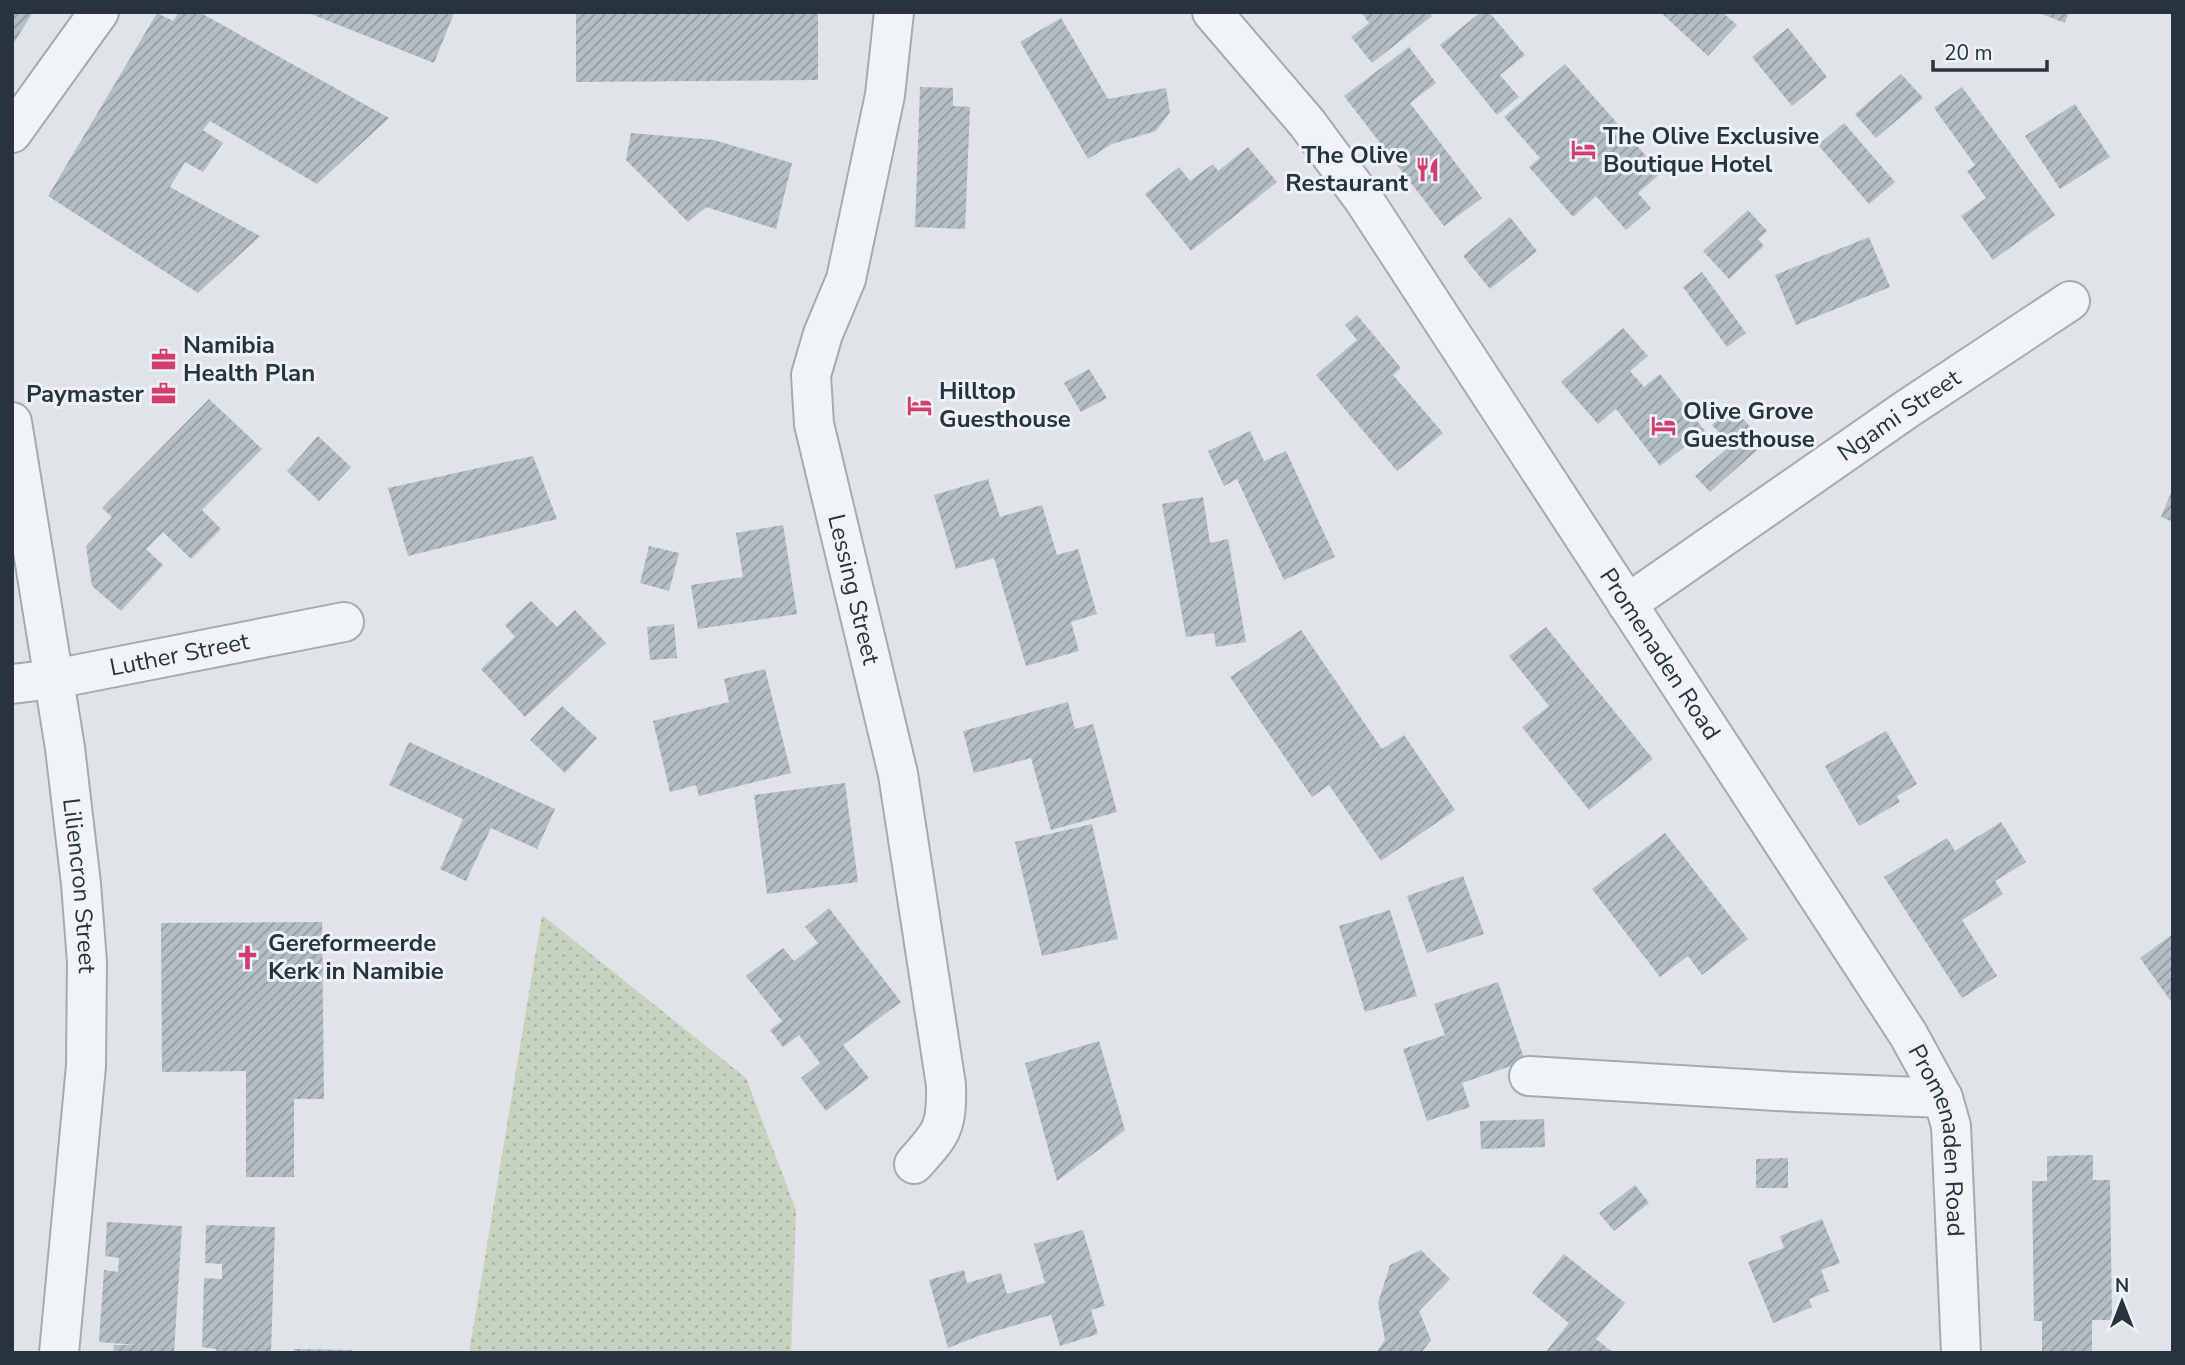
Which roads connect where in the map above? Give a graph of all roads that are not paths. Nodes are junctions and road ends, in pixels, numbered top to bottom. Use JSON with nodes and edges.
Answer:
{"nodes":[{"id":1,"x":99,"y":12,"type":"edge"},
{"id":2,"x":894,"y":12,"type":"edge"},
{"id":3,"x":1212,"y":12,"type":"edge"},
{"id":4,"x":12,"y":133,"type":"edge"},
{"id":5,"x":2070,"y":301,"type":"dead end"},
{"id":6,"x":12,"y":422,"type":"edge"},
{"id":7,"x":1627,"y":604,"type":"junction"},
{"id":8,"x":344,"y":622,"type":"dead end"},
{"id":9,"x":54,"y":679,"type":"junction"},
{"id":10,"x":12,"y":684,"type":"edge"},
{"id":11,"x":1529,"y":1076,"type":"dead end"},
{"id":12,"x":1943,"y":1098,"type":"junction"},
{"id":13,"x":914,"y":1164,"type":"dead end"},
{"id":14,"x":59,"y":1353,"type":"edge"},
{"id":15,"x":1961,"y":1353,"type":"edge"}],
"edges":[{"from":1,"to":4,"type":"street"},
{"from":2,"to":13,"type":"street","name":"Lessing Street"},
{"from":3,"to":7,"type":"street","name":"Promenaden Road"},
{"from":5,"to":7,"type":"street","name":"Ngami Street"},
{"from":6,"to":9,"type":"street","name":"Liliencron Street"},
{"from":7,"to":12,"type":"street","name":"Promenaden Road"},
{"from":8,"to":9,"type":"street","name":"Luther Street"},
{"from":9,"to":10,"type":"street","name":"Luther Street"},
{"from":9,"to":14,"type":"street","name":"Liliencron Street"},
{"from":11,"to":12,"type":"street"},
{"from":12,"to":15,"type":"street","name":"Promenaden Road"}]}
